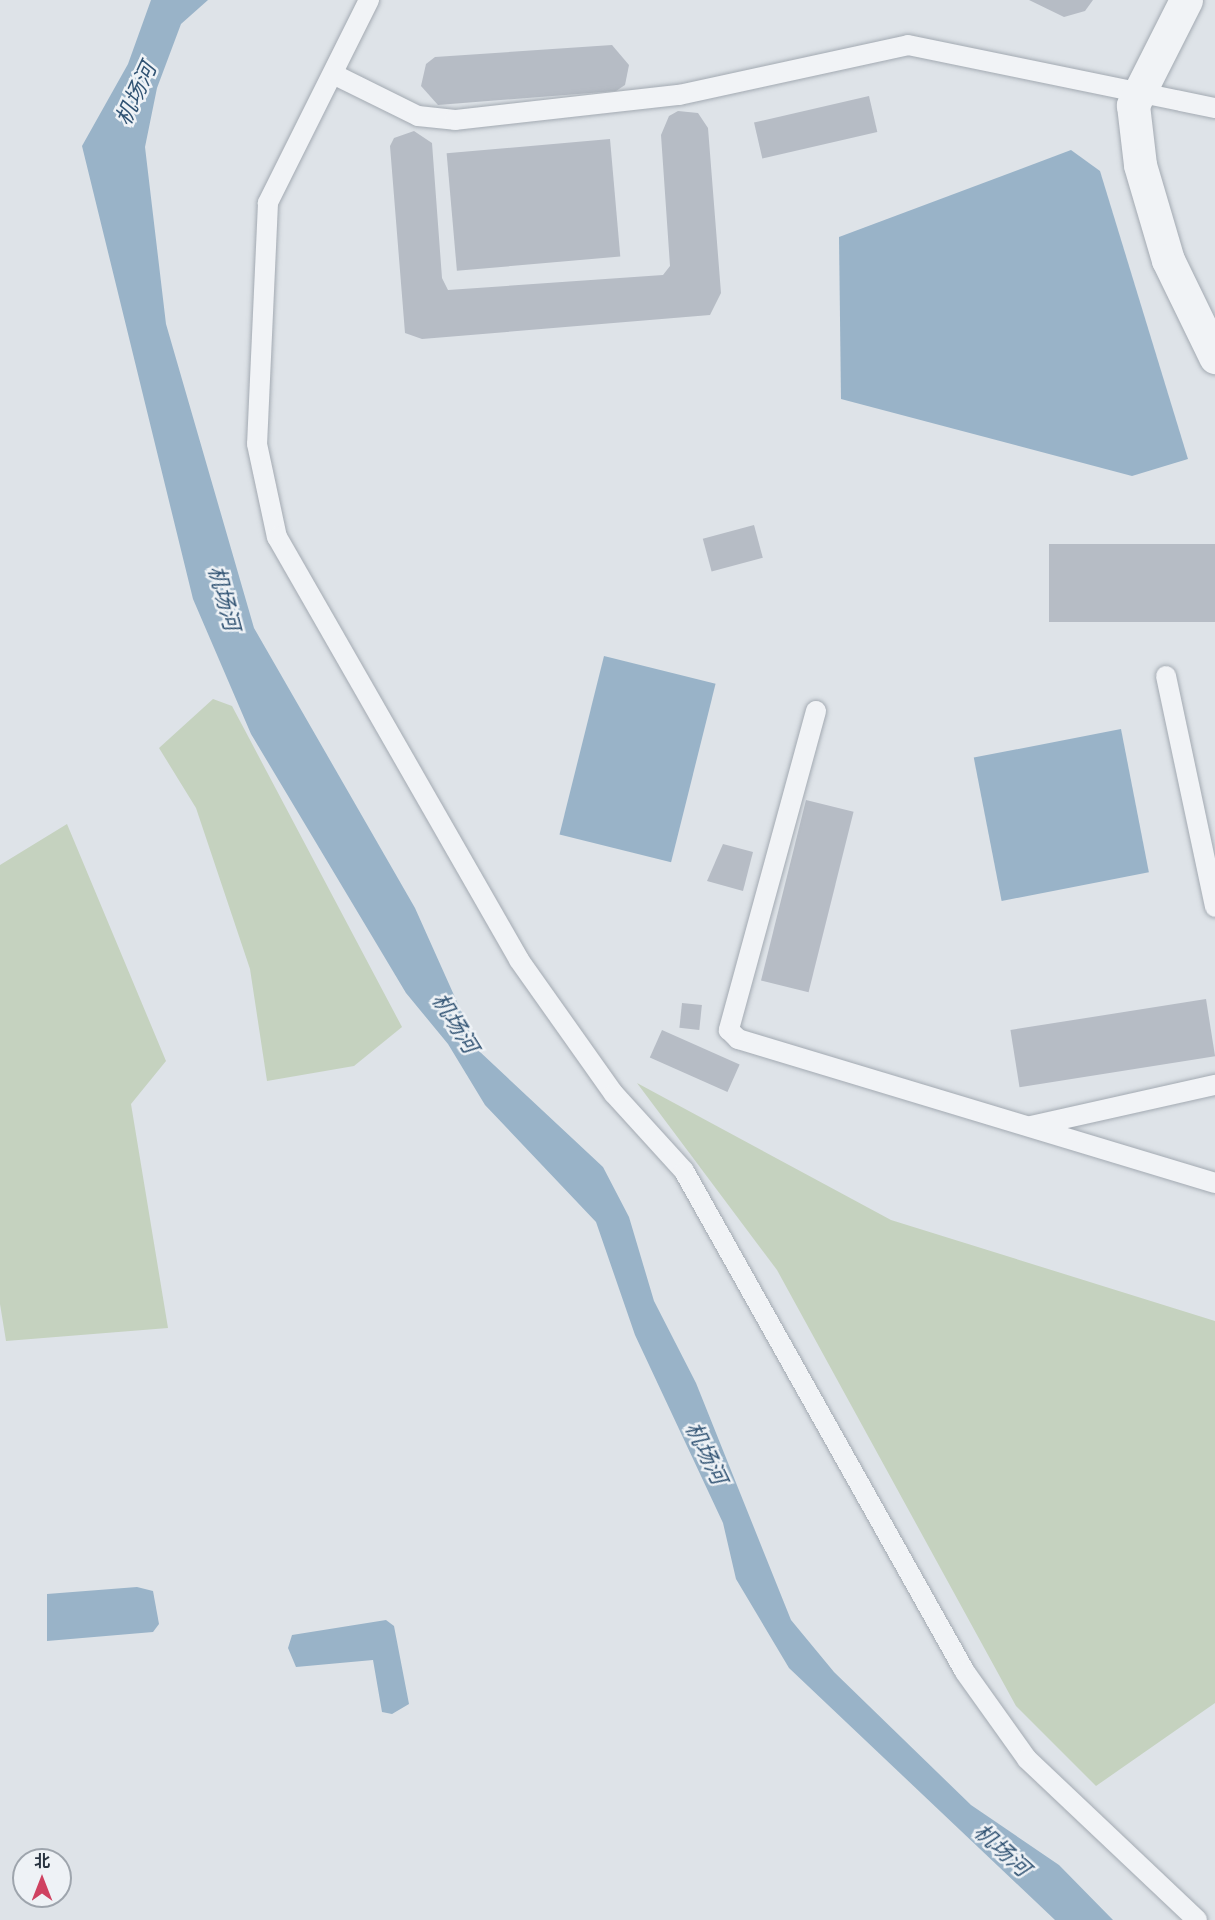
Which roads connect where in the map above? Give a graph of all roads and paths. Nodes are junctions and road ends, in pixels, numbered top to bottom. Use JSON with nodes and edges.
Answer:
{"nodes":[{"id":1,"x":369,"y":0,"type":"edge"},
{"id":2,"x":1186,"y":0,"type":"edge"},
{"id":3,"x":333,"y":74,"type":"junction"},
{"id":4,"x":1138,"y":92,"type":"junction"},
{"id":5,"x":1215,"y":108,"type":"edge"},
{"id":6,"x":1215,"y":357,"type":"edge"},
{"id":7,"x":1166,"y":676,"type":"dead end"},
{"id":8,"x":816,"y":711,"type":"dead end"},
{"id":9,"x":1215,"y":907,"type":"edge"},
{"id":10,"x":1215,"y":1085,"type":"edge"},
{"id":11,"x":1028,"y":1126,"type":"junction"},
{"id":12,"x":1215,"y":1183,"type":"edge"},
{"id":13,"x":1197,"y":1920,"type":"edge"}],
"edges":[{"from":1,"to":3,"type":"lane"},
{"from":2,"to":4,"type":"street"},
{"from":3,"to":4,"type":"lane"},
{"from":3,"to":13,"type":"lane"},
{"from":4,"to":5,"type":"lane"},
{"from":4,"to":6,"type":"street"},
{"from":7,"to":9,"type":"lane"},
{"from":8,"to":11,"type":"lane"},
{"from":10,"to":11,"type":"lane"},
{"from":11,"to":12,"type":"lane"}]}
